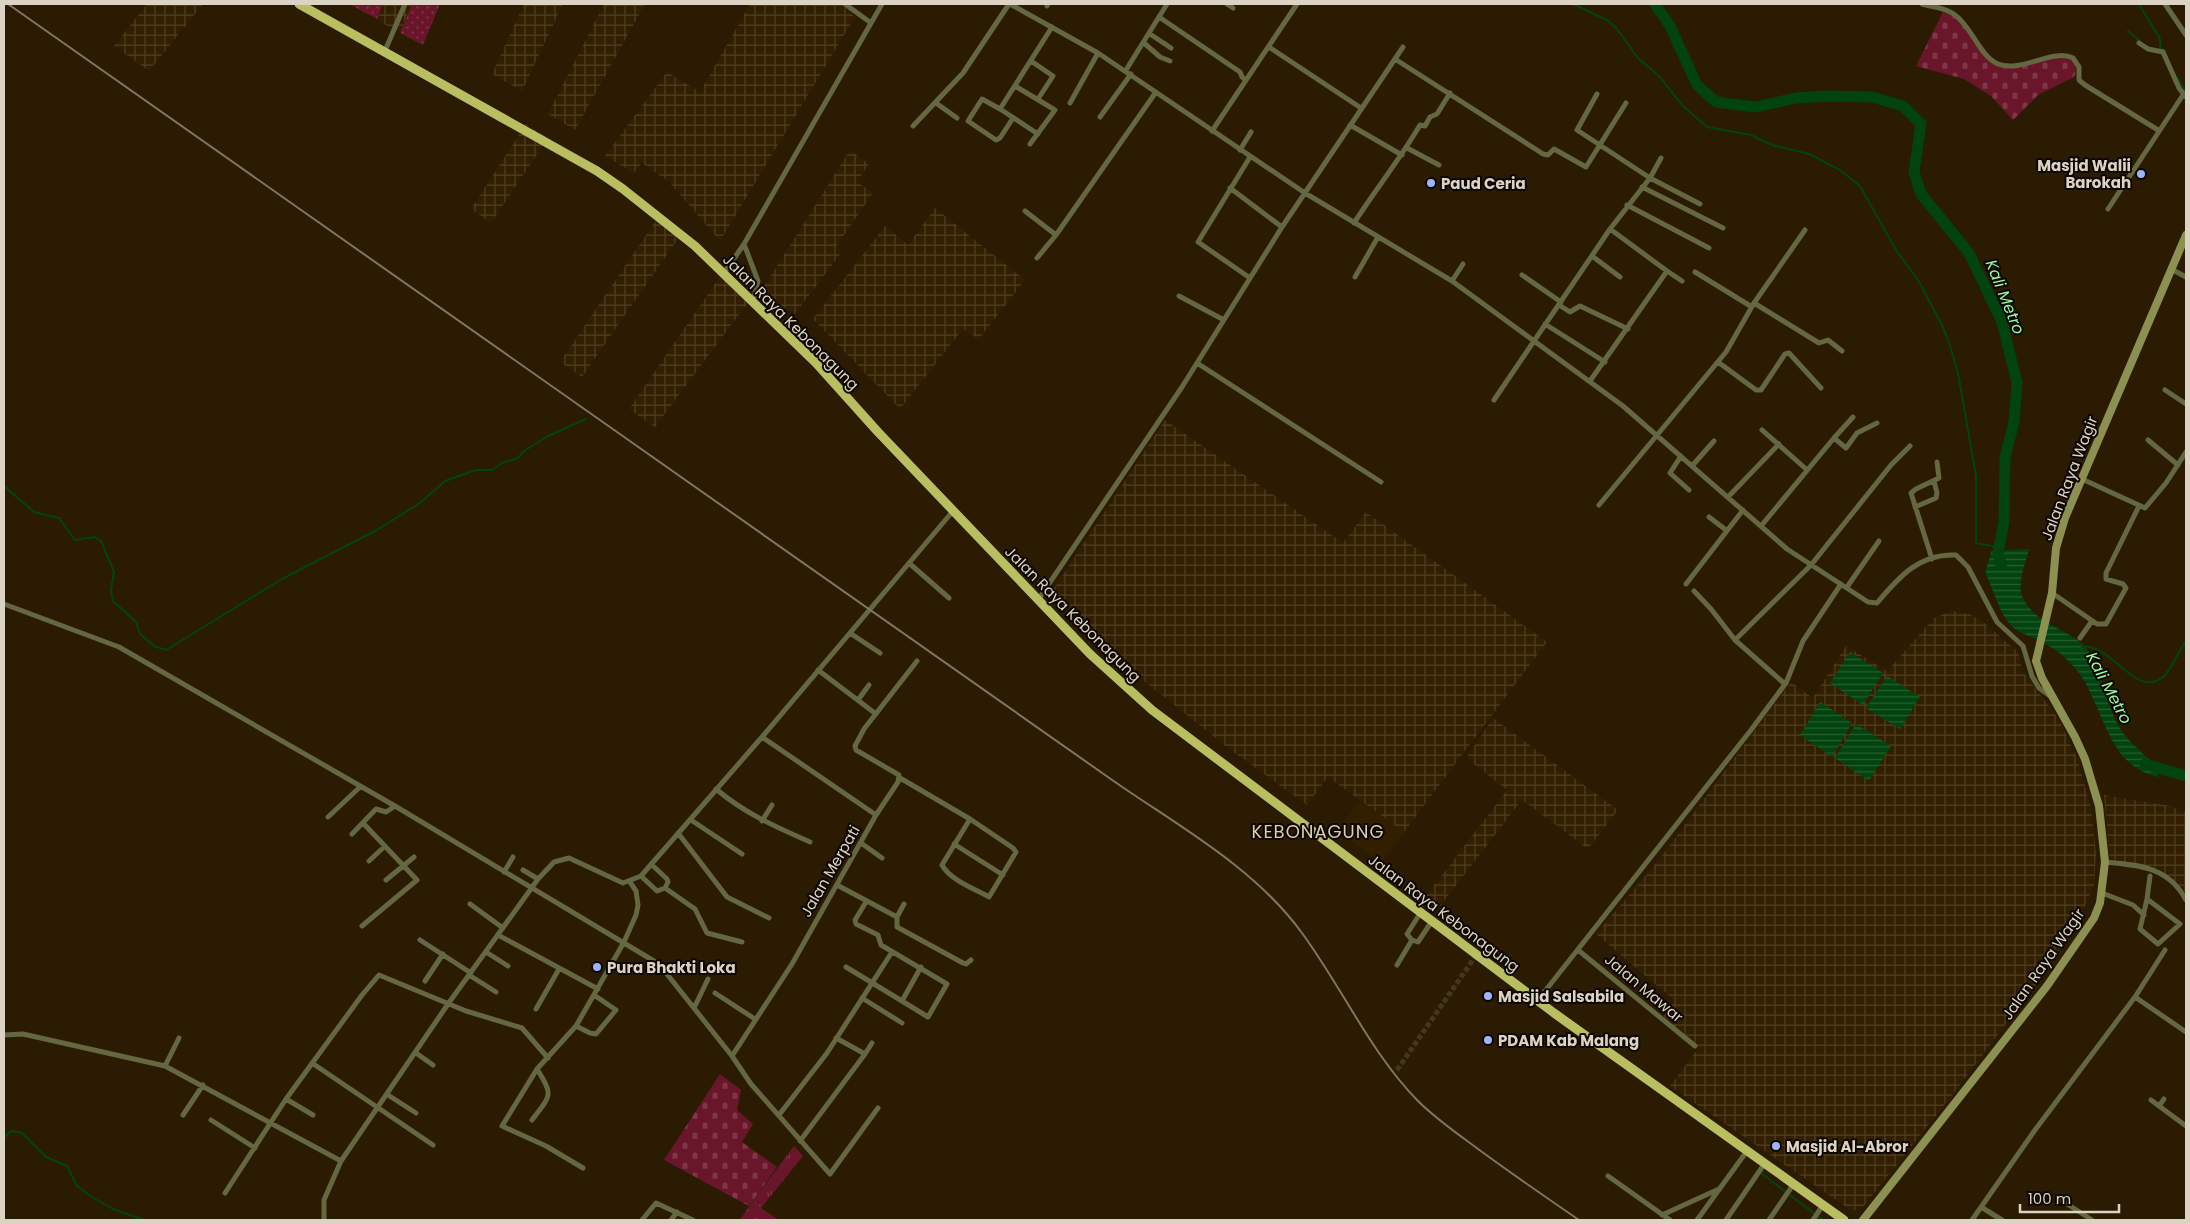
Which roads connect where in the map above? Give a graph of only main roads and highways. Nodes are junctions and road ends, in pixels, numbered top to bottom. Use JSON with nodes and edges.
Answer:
{"nodes":[{"id":1,"x":300,"y":4,"type":"edge"},
{"id":2,"x":2186,"y":235,"type":"edge"},
{"id":3,"x":1844,"y":1220,"type":"edge"},
{"id":4,"x":1863,"y":1220,"type":"edge"}],
"edges":[{"from":1,"to":3,"type":"highway","name":"Jalan Raya Kebonagung"},
{"from":2,"to":4,"type":"main road","name":"Jalan Raya Wagir"}]}
